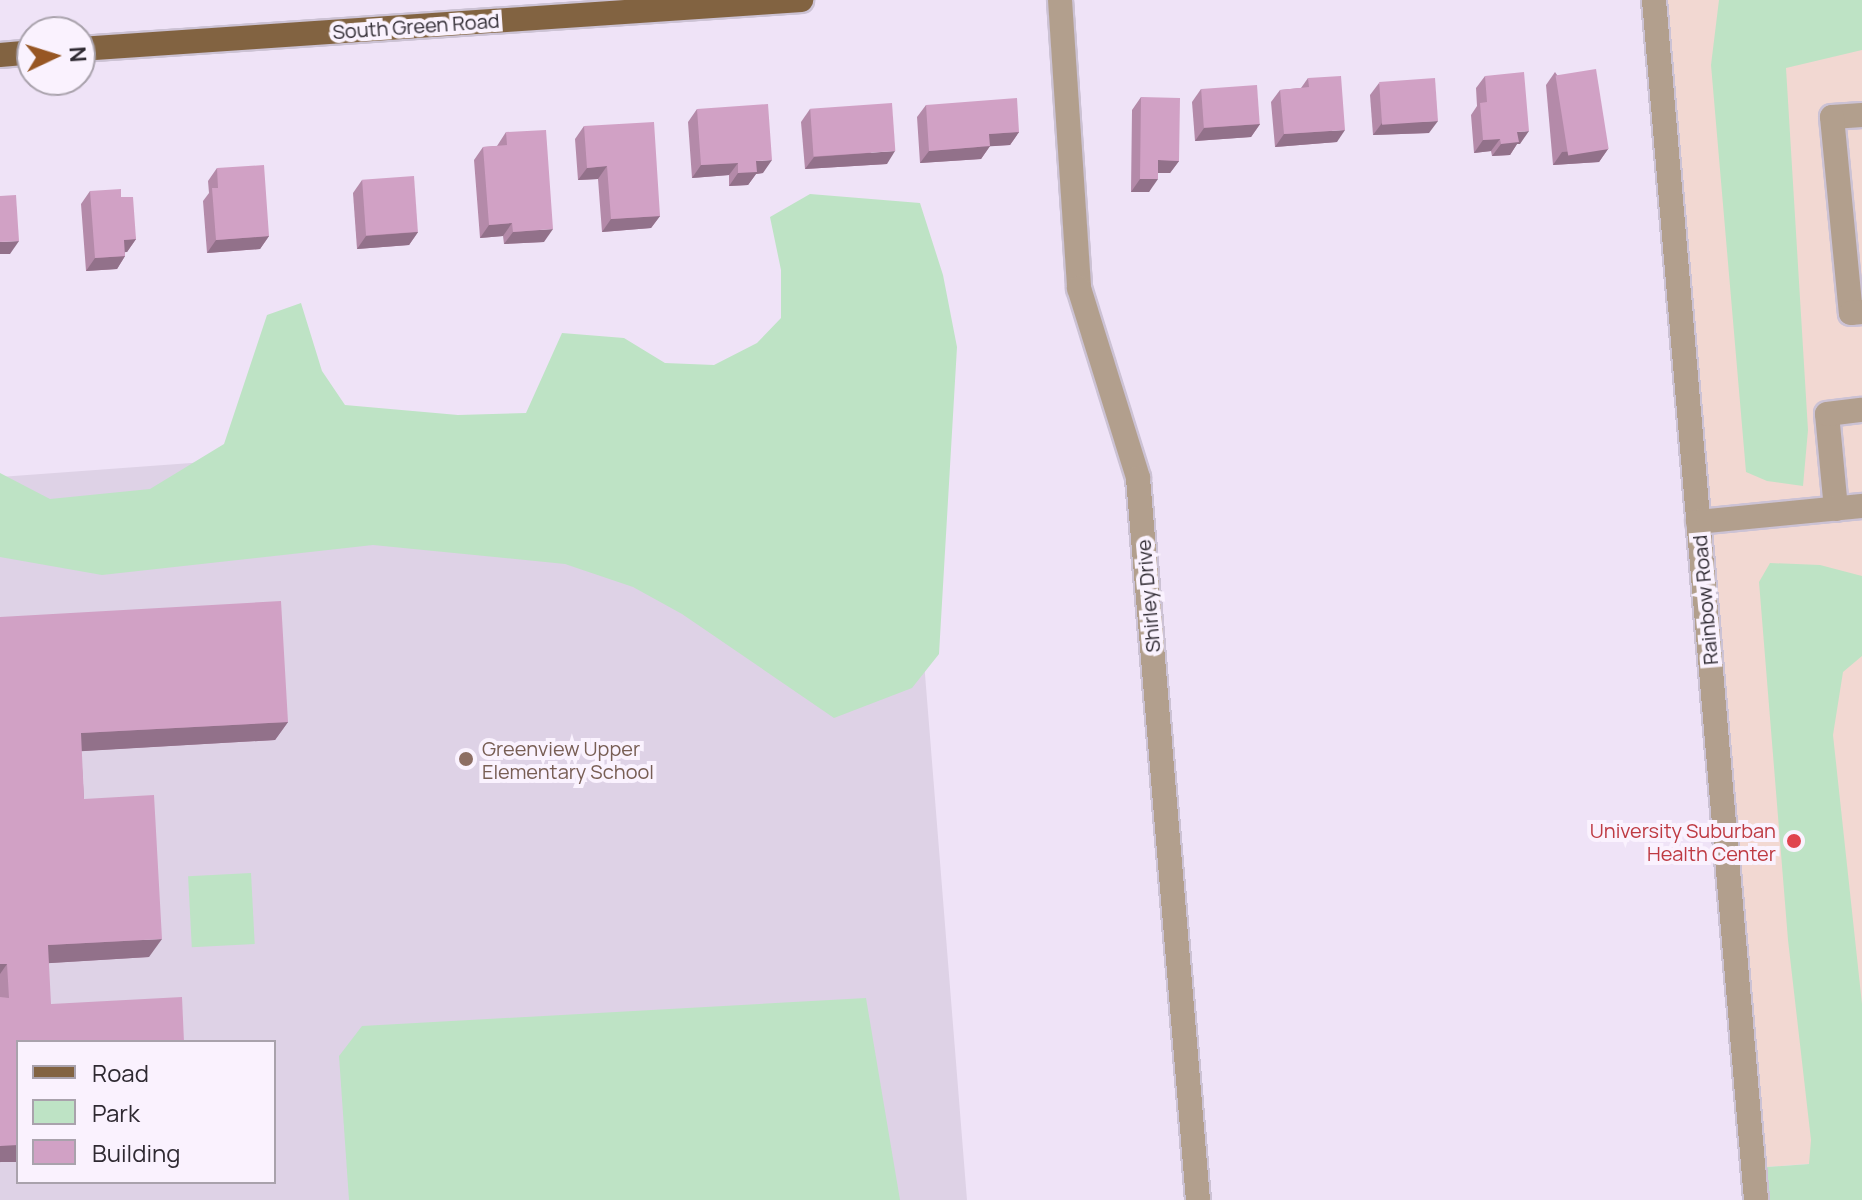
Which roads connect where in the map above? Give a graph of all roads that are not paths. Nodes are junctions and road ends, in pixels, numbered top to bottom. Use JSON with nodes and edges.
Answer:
{"nodes":[{"id":1,"x":801,"y":0,"type":"edge"},
{"id":2,"x":1060,"y":0,"type":"edge"},
{"id":3,"x":1654,"y":0,"type":"edge"},
{"id":4,"x":682,"y":4,"type":"edge"},
{"id":5,"x":96,"y":48,"type":"edge"},
{"id":6,"x":1862,"y":115,"type":"edge"},
{"id":7,"x":1852,"y":215,"type":"edge"},
{"id":8,"x":1862,"y":312,"type":"edge"},
{"id":9,"x":1862,"y":410,"type":"edge"},
{"id":10,"x":1862,"y":506,"type":"edge"},
{"id":11,"x":1836,"y":509,"type":"junction"},
{"id":12,"x":1698,"y":522,"type":"junction"},
{"id":13,"x":1198,"y":1200,"type":"edge"},
{"id":14,"x":1756,"y":1200,"type":"edge"}],
"edges":[{"from":1,"to":4,"type":"main road","name":"South Green Road"},
{"from":2,"to":13,"type":"street","name":"Shirley Drive"},
{"from":3,"to":12,"type":"street","name":"Rainbow Road"},
{"from":4,"to":5,"type":"main road","name":"South Green Road"},
{"from":6,"to":7,"type":"street"},
{"from":7,"to":8,"type":"street"},
{"from":9,"to":11,"type":"street"},
{"from":10,"to":11,"type":"street"},
{"from":11,"to":12,"type":"street"},
{"from":12,"to":14,"type":"street","name":"Rainbow Road"}]}
